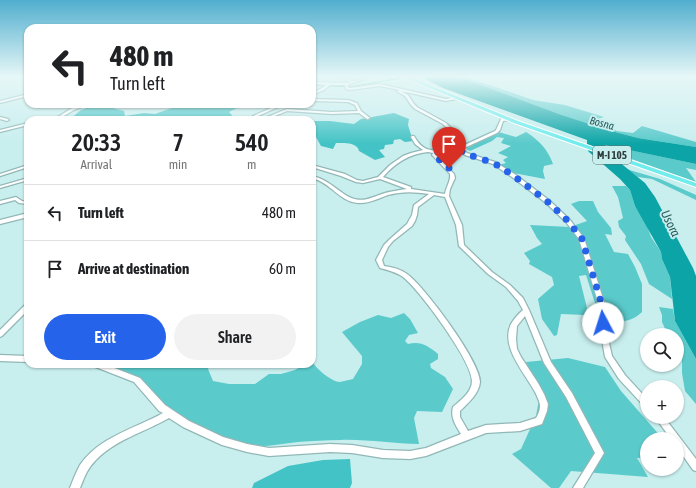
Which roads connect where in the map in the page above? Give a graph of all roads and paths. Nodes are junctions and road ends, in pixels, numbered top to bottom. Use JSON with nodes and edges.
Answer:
{"nodes":[{"id":1,"x":13,"y":99,"type":"edge"},
{"id":2,"x":410,"y":99,"type":"edge"},
{"id":3,"x":441,"y":99,"type":"edge"},
{"id":4,"x":452,"y":99,"type":"edge"},
{"id":5,"x":457,"y":99,"type":"edge"},
{"id":6,"x":316,"y":100,"type":"edge"},
{"id":7,"x":0,"y":102,"type":"edge"},
{"id":8,"x":76,"y":108,"type":"edge"},
{"id":9,"x":274,"y":108,"type":"edge"},
{"id":10,"x":360,"y":112,"type":"junction"},
{"id":11,"x":496,"y":114,"type":"junction"},
{"id":12,"x":62,"y":116,"type":"edge"},
{"id":13,"x":255,"y":116,"type":"edge"},
{"id":14,"x":272,"y":116,"type":"edge"},
{"id":15,"x":0,"y":118,"type":"edge"},
{"id":16,"x":368,"y":118,"type":"dead end"},
{"id":17,"x":509,"y":119,"type":"junction"},
{"id":18,"x":7,"y":120,"type":"dead end"},
{"id":19,"x":502,"y":122,"type":"junction"},
{"id":20,"x":24,"y":125,"type":"edge"},
{"id":21,"x":0,"y":132,"type":"edge"},
{"id":22,"x":413,"y":137,"type":"dead end"},
{"id":23,"x":456,"y":149,"type":"junction"},
{"id":24,"x":425,"y":150,"type":"junction"},
{"id":25,"x":436,"y":152,"type":"junction"},
{"id":26,"x":24,"y":167,"type":"edge"},
{"id":27,"x":316,"y":167,"type":"edge"},
{"id":28,"x":0,"y":175,"type":"edge"},
{"id":29,"x":316,"y":178,"type":"edge"},
{"id":30,"x":380,"y":178,"type":"junction"},
{"id":31,"x":24,"y":180,"type":"edge"},
{"id":32,"x":693,"y":184,"type":"edge"},
{"id":33,"x":0,"y":187,"type":"edge"},
{"id":34,"x":409,"y":190,"type":"junction"},
{"id":35,"x":433,"y":193,"type":"junction"},
{"id":36,"x":447,"y":196,"type":"junction"},
{"id":37,"x":24,"y":202,"type":"edge"},
{"id":38,"x":0,"y":203,"type":"edge"},
{"id":39,"x":24,"y":216,"type":"edge"},
{"id":40,"x":0,"y":222,"type":"edge"},
{"id":41,"x":24,"y":310,"type":"edge"},
{"id":42,"x":526,"y":310,"type":"junction"},
{"id":43,"x":0,"y":334,"type":"edge"},
{"id":44,"x":0,"y":358,"type":"edge"},
{"id":45,"x":24,"y":359,"type":"edge"},
{"id":46,"x":106,"y":368,"type":"edge"},
{"id":47,"x":640,"y":396,"type":"edge"},
{"id":48,"x":170,"y":413,"type":"junction"},
{"id":49,"x":664,"y":424,"type":"edge"},
{"id":50,"x":671,"y":432,"type":"edge"},
{"id":51,"x":466,"y":436,"type":"junction"},
{"id":52,"x":684,"y":450,"type":"edge"},
{"id":53,"x":696,"y":467,"type":"edge"},
{"id":54,"x":75,"y":488,"type":"edge"},
{"id":55,"x":578,"y":488,"type":"edge"}],
"edges":[{"from":1,"to":7,"type":"street"},
{"from":2,"to":23,"type":"street"},
{"from":3,"to":4,"type":"street"},
{"from":5,"to":11,"type":"main road","number":"M-I 105"},
{"from":6,"to":10,"type":"street"},
{"from":8,"to":12,"type":"street"},
{"from":9,"to":13,"type":"street"},
{"from":10,"to":14,"type":"street"},
{"from":10,"to":16,"type":"street"},
{"from":11,"to":17,"type":"main road","number":"M-I 105"},
{"from":11,"to":19,"type":"main road"},
{"from":15,"to":18,"type":"street"},
{"from":17,"to":19,"type":"street"},
{"from":17,"to":32,"type":"main road","number":"M-I 105"},
{"from":19,"to":23,"type":"street"},
{"from":20,"to":21,"type":"street"},
{"from":22,"to":24,"type":"street"},
{"from":23,"to":25,"type":"street"},
{"from":23,"to":47,"type":"street"},
{"from":24,"to":25,"type":"street"},
{"from":24,"to":30,"type":"street"},
{"from":25,"to":36,"type":"street"},
{"from":26,"to":28,"type":"street"},
{"from":27,"to":30,"type":"street"},
{"from":29,"to":34,"type":"street"},
{"from":30,"to":34,"type":"street"},
{"from":31,"to":33,"type":"street"},
{"from":34,"to":35,"type":"street"},
{"from":35,"to":36,"type":"street"},
{"from":35,"to":51,"type":"street"},
{"from":36,"to":42,"type":"street"},
{"from":37,"to":38,"type":"street"},
{"from":39,"to":40,"type":"street"},
{"from":41,"to":43,"type":"street"},
{"from":42,"to":51,"type":"street"},
{"from":42,"to":55,"type":"street"},
{"from":44,"to":45,"type":"street"},
{"from":46,"to":48,"type":"street"},
{"from":48,"to":51,"type":"street"},
{"from":48,"to":54,"type":"street"},
{"from":49,"to":50,"type":"street"},
{"from":52,"to":53,"type":"street"}]}
